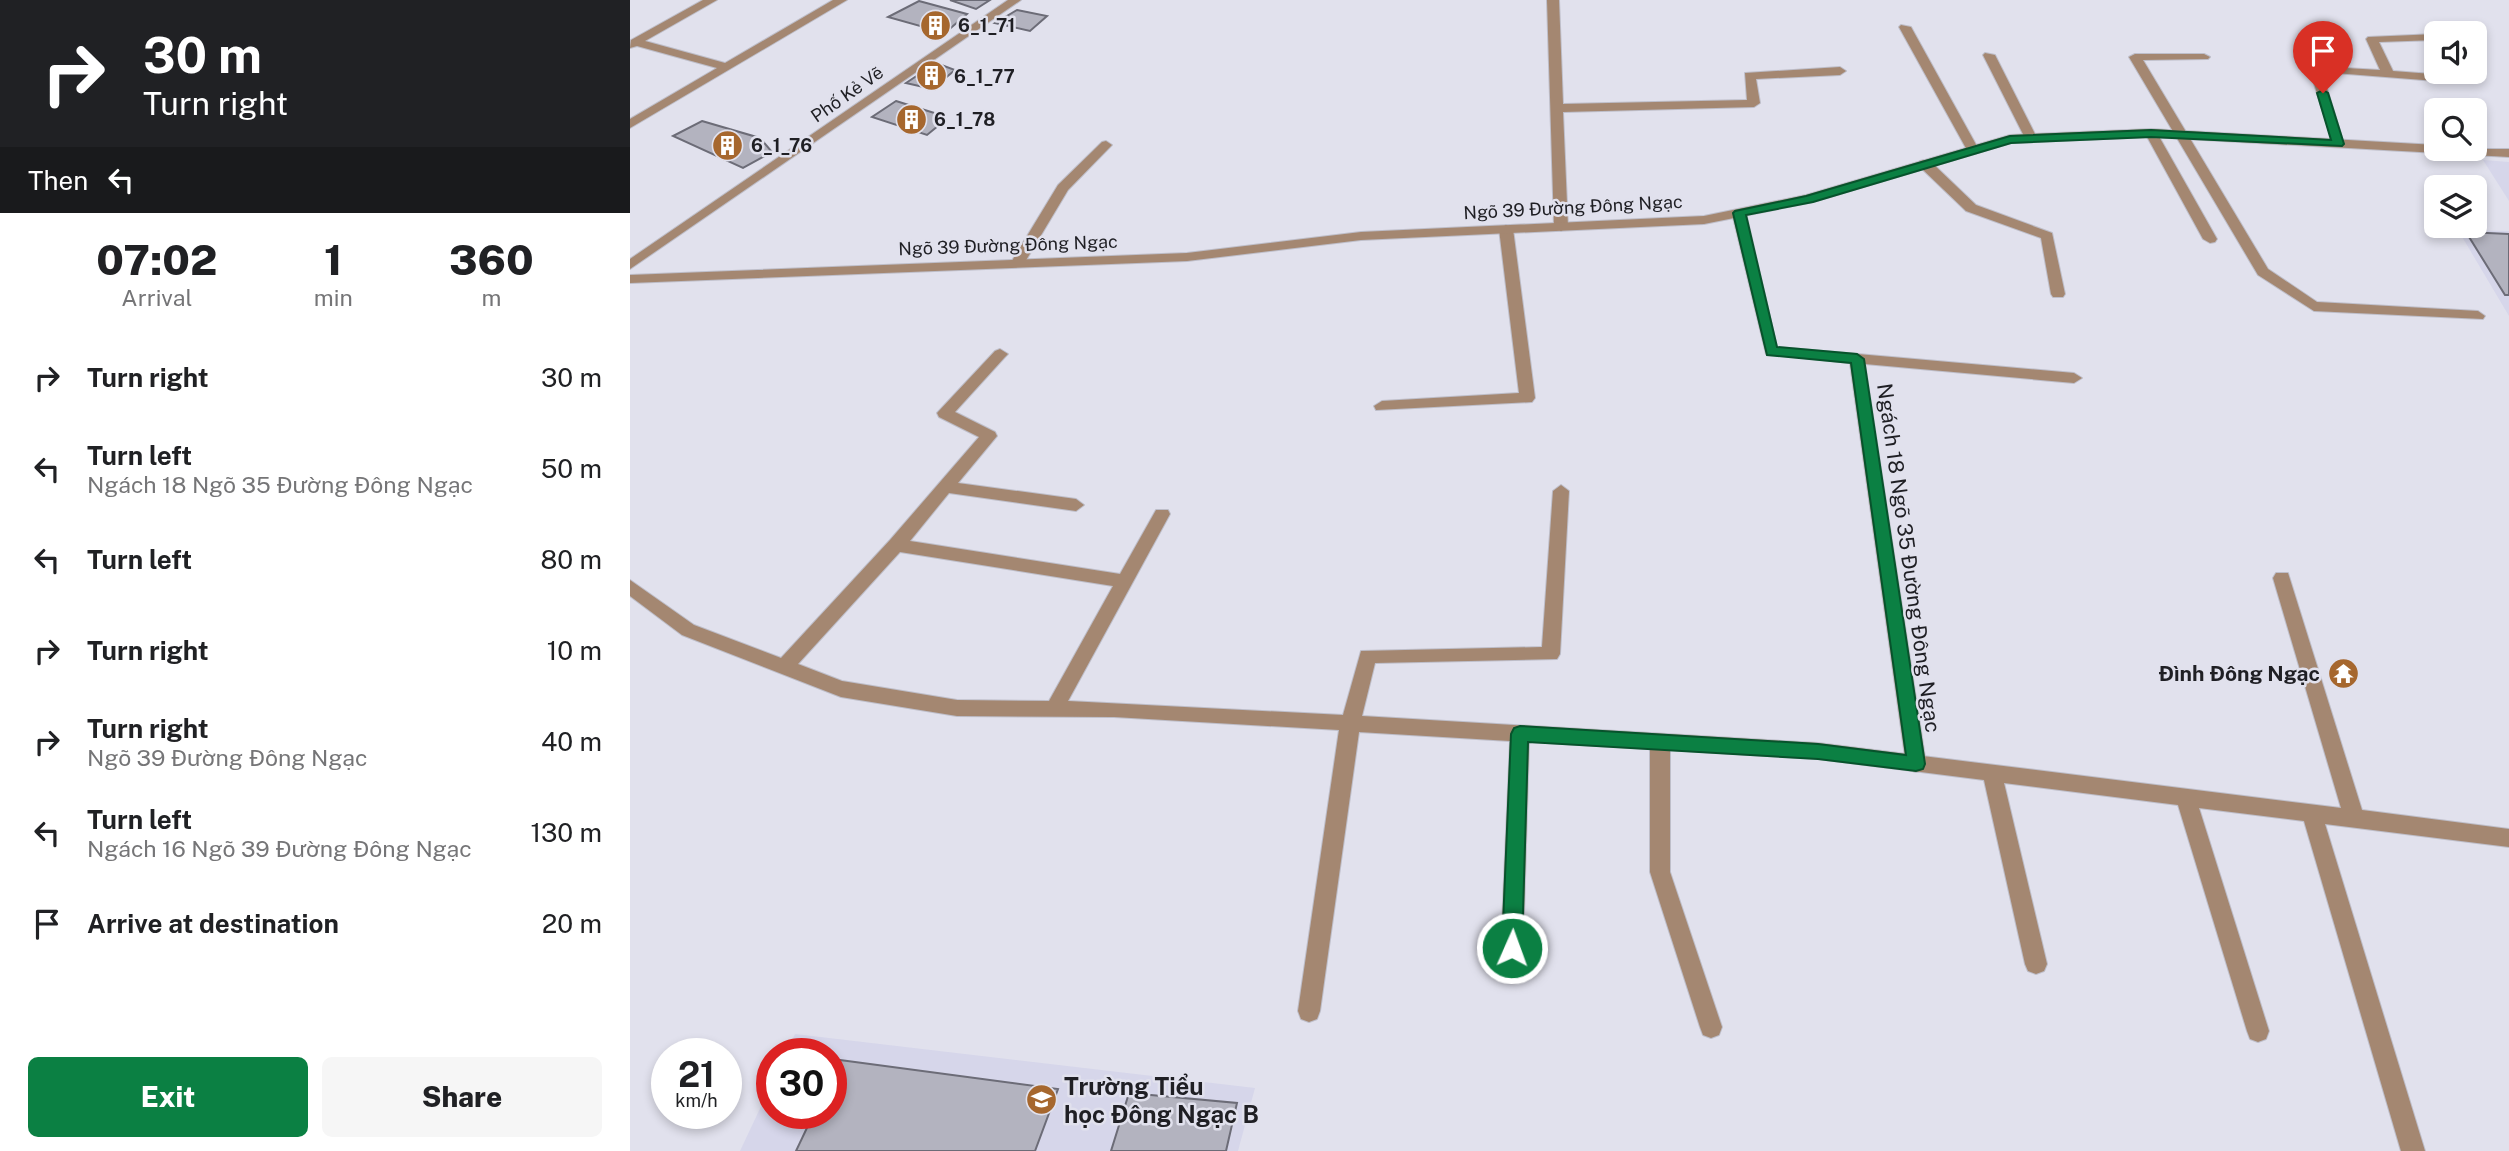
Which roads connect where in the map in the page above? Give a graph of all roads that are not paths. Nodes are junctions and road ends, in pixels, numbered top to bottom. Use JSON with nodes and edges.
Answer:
{"nodes":[{"id":1,"x":711,"y":0,"type":"edge"},
{"id":2,"x":841,"y":0,"type":"edge"},
{"id":3,"x":1015,"y":0,"type":"edge"},
{"id":4,"x":1553,"y":0,"type":"edge"},
{"id":5,"x":1905,"y":27,"type":"dead end"},
{"id":6,"x":2424,"y":37,"type":"edge"},
{"id":7,"x":633,"y":43,"type":"edge"},
{"id":8,"x":1989,"y":55,"type":"dead end"},
{"id":9,"x":2204,"y":57,"type":"dead end"},
{"id":10,"x":727,"y":67,"type":"junction"},
{"id":11,"x":1840,"y":71,"type":"dead end"},
{"id":12,"x":2388,"y":74,"type":"junction"},
{"id":13,"x":2424,"y":77,"type":"edge"},
{"id":14,"x":1558,"y":108,"type":"junction"},
{"id":15,"x":630,"y":124,"type":"edge"},
{"id":16,"x":2151,"y":133,"type":"junction"},
{"id":17,"x":2184,"y":135,"type":"junction"},
{"id":18,"x":2031,"y":138,"type":"junction"},
{"id":19,"x":2338,"y":144,"type":"junction"},
{"id":20,"x":1106,"y":145,"type":"dead end"},
{"id":21,"x":1973,"y":150,"type":"junction"},
{"id":22,"x":2509,"y":153,"type":"edge"},
{"id":23,"x":1925,"y":164,"type":"junction"},
{"id":24,"x":1739,"y":213,"type":"junction"},
{"id":25,"x":1561,"y":227,"type":"junction"},
{"id":26,"x":1506,"y":229,"type":"junction"},
{"id":27,"x":2210,"y":239,"type":"dead end"},
{"id":28,"x":1017,"y":264,"type":"junction"},
{"id":29,"x":630,"y":265,"type":"edge"},
{"id":30,"x":630,"y":279,"type":"edge"},
{"id":31,"x":2058,"y":294,"type":"dead end"},
{"id":32,"x":2478,"y":316,"type":"dead end"},
{"id":33,"x":1000,"y":354,"type":"dead end"},
{"id":34,"x":1857,"y":359,"type":"junction"},
{"id":35,"x":2074,"y":378,"type":"dead end"},
{"id":36,"x":1382,"y":406,"type":"dead end"},
{"id":37,"x":946,"y":486,"type":"junction"},
{"id":38,"x":1561,"y":491,"type":"dead end"},
{"id":39,"x":1076,"y":505,"type":"dead end"},
{"id":40,"x":1162,"y":514,"type":"dead end"},
{"id":41,"x":896,"y":545,"type":"junction"},
{"id":42,"x":2282,"y":579,"type":"dead end"},
{"id":43,"x":1125,"y":581,"type":"junction"},
{"id":44,"x":630,"y":587,"type":"edge"},
{"id":45,"x":783,"y":668,"type":"junction"},
{"id":46,"x":1054,"y":709,"type":"junction"},
{"id":47,"x":1350,"y":724,"type":"junction"},
{"id":48,"x":1520,"y":734,"type":"junction"},
{"id":49,"x":1660,"y":742,"type":"junction"},
{"id":50,"x":1916,"y":764,"type":"junction"},
{"id":51,"x":1992,"y":773,"type":"junction"},
{"id":52,"x":2186,"y":797,"type":"junction"},
{"id":53,"x":2312,"y":813,"type":"junction"},
{"id":54,"x":2354,"y":818,"type":"junction"},
{"id":55,"x":2509,"y":838,"type":"edge"},
{"id":56,"x":1512,"y":948,"type":"dead end"},
{"id":57,"x":2036,"y":964,"type":"dead end"},
{"id":58,"x":1309,"y":1011,"type":"dead end"},
{"id":59,"x":1711,"y":1027,"type":"dead end"},
{"id":60,"x":2258,"y":1031,"type":"dead end"},
{"id":61,"x":2413,"y":1151,"type":"edge"}],
"edges":[{"from":1,"to":7,"type":"street"},
{"from":2,"to":10,"type":"street"},
{"from":3,"to":29,"type":"street","name":"Phố Kẻ Vẽ"},
{"from":4,"to":14,"type":"street"},
{"from":5,"to":21,"type":"street"},
{"from":6,"to":12,"type":"street"},
{"from":7,"to":10,"type":"street"},
{"from":8,"to":18,"type":"street"},
{"from":9,"to":17,"type":"street"},
{"from":10,"to":15,"type":"street"},
{"from":11,"to":14,"type":"street"},
{"from":12,"to":13,"type":"street"},
{"from":12,"to":19,"type":"street"},
{"from":14,"to":25,"type":"street"},
{"from":16,"to":17,"type":"street","name":"Ngõ 39 Đường Đông Ngạc"},
{"from":16,"to":18,"type":"street","name":"Ngõ 39 Đường Đông Ngạc"},
{"from":16,"to":27,"type":"street"},
{"from":17,"to":19,"type":"street","name":"Ngõ 39 Đường Đông Ngạc"},
{"from":17,"to":32,"type":"street"},
{"from":18,"to":21,"type":"street","name":"Ngõ 39 Đường Đông Ngạc"},
{"from":19,"to":22,"type":"street","name":"Ngõ 39 Đường Đông Ngạc"},
{"from":20,"to":28,"type":"street"},
{"from":21,"to":23,"type":"street","name":"Ngõ 39 Đường Đông Ngạc"},
{"from":23,"to":24,"type":"street","name":"Ngõ 39 Đường Đông Ngạc"},
{"from":23,"to":31,"type":"street"},
{"from":24,"to":25,"type":"street","name":"Ngõ 39 Đường Đông Ngạc"},
{"from":24,"to":34,"type":"street"},
{"from":25,"to":26,"type":"street","name":"Ngõ 39 Đường Đông Ngạc"},
{"from":26,"to":28,"type":"street","name":"Ngõ 39 Đường Đông Ngạc"},
{"from":26,"to":36,"type":"street"},
{"from":28,"to":30,"type":"street","name":"Ngõ 39 Đường Đông Ngạc"},
{"from":33,"to":37,"type":"street"},
{"from":34,"to":35,"type":"street"},
{"from":34,"to":50,"type":"street","name":"Ngách 18 Ngõ 35 Đường Đông Ngạc"},
{"from":37,"to":39,"type":"street"},
{"from":37,"to":41,"type":"street"},
{"from":38,"to":47,"type":"street"},
{"from":40,"to":43,"type":"street"},
{"from":41,"to":43,"type":"street"},
{"from":41,"to":45,"type":"street"},
{"from":42,"to":54,"type":"street"},
{"from":43,"to":46,"type":"street"},
{"from":44,"to":45,"type":"street"},
{"from":45,"to":46,"type":"street"},
{"from":46,"to":47,"type":"street"},
{"from":47,"to":48,"type":"street"},
{"from":47,"to":58,"type":"street"},
{"from":48,"to":49,"type":"street"},
{"from":48,"to":56,"type":"street"},
{"from":49,"to":50,"type":"street"},
{"from":49,"to":59,"type":"street"},
{"from":50,"to":51,"type":"street"},
{"from":51,"to":52,"type":"street"},
{"from":51,"to":57,"type":"street"},
{"from":52,"to":53,"type":"street"},
{"from":52,"to":60,"type":"street"},
{"from":53,"to":54,"type":"street"},
{"from":53,"to":61,"type":"street"},
{"from":54,"to":55,"type":"street"}]}
